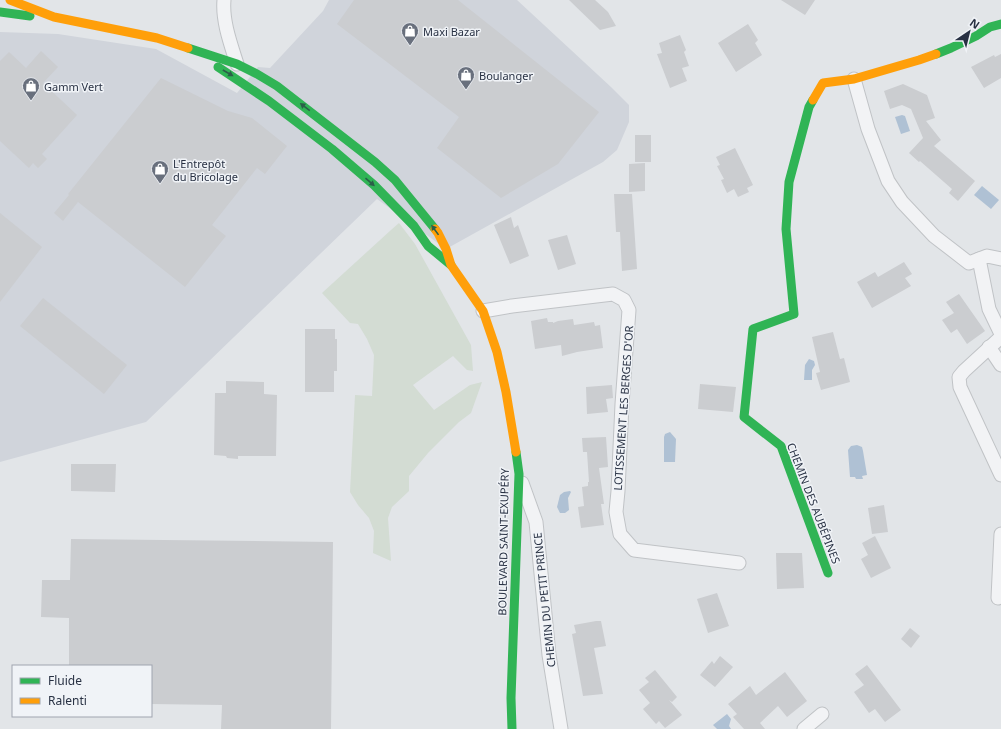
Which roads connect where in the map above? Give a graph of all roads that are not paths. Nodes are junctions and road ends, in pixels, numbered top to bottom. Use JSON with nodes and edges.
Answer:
{"nodes":[{"id":1,"x":10,"y":0,"type":"edge"},
{"id":2,"x":224,"y":0,"type":"edge"},
{"id":3,"x":0,"y":12,"type":"edge"},
{"id":4,"x":54,"y":17,"type":"junction"},
{"id":5,"x":1001,"y":24,"type":"edge"},
{"id":6,"x":168,"y":41,"type":"junction"},
{"id":7,"x":237,"y":64,"type":"junction"},
{"id":8,"x":854,"y":79,"type":"junction"},
{"id":9,"x":336,"y":131,"type":"junction"},
{"id":10,"x":313,"y":134,"type":"junction"},
{"id":11,"x":978,"y":259,"type":"junction"},
{"id":12,"x":1001,"y":260,"type":"edge"},
{"id":13,"x":451,"y":265,"type":"junction"},
{"id":14,"x":483,"y":312,"type":"junction"},
{"id":15,"x":1001,"y":334,"type":"edge"},
{"id":16,"x":1001,"y":337,"type":"edge"},
{"id":17,"x":989,"y":347,"type":"junction"},
{"id":18,"x":1001,"y":365,"type":"edge"},
{"id":19,"x":519,"y":474,"type":"junction"},
{"id":20,"x":1001,"y":475,"type":"edge"},
{"id":21,"x":1001,"y":534,"type":"edge"},
{"id":22,"x":740,"y":563,"type":"dead end"},
{"id":23,"x":828,"y":572,"type":"dead end"},
{"id":24,"x":998,"y":598,"type":"dead end"},
{"id":25,"x":511,"y":698,"type":"junction"},
{"id":26,"x":822,"y":714,"type":"dead end"},
{"id":27,"x":505,"y":729,"type":"edge"},
{"id":28,"x":512,"y":729,"type":"edge"},
{"id":29,"x":561,"y":729,"type":"edge"},
{"id":30,"x":804,"y":729,"type":"edge"}],
"edges":[{"from":1,"to":4,"type":"main road","name":"BOULEVARD SAINT-EXUPÉRY"},
{"from":2,"to":7,"type":"street"},
{"from":3,"to":4,"type":"main road"},
{"from":4,"to":6,"type":"main road","name":"BOULEVARD SAINT-EXUPÉRY"},
{"from":5,"to":8,"type":"main road","name":"CHEMIN DES AUBÉPINES"},
{"from":6,"to":7,"type":"main road","name":"BOULEVARD SAINT-EXUPÉRY"},
{"from":6,"to":10,"type":"main road","one_way":true},
{"from":9,"to":7,"type":"main road","name":"BOULEVARD SAINT-EXUPÉRY","one_way":true},
{"from":8,"to":11,"type":"street"},
{"from":8,"to":23,"type":"main road","name":"CHEMIN DES AUBÉPINES"},
{"from":9,"to":10,"type":"main road"},
{"from":13,"to":9,"type":"main road","name":"BOULEVARD SAINT-EXUPÉRY","one_way":true},
{"from":10,"to":13,"type":"main road","one_way":true},
{"from":11,"to":12,"type":"street"},
{"from":11,"to":15,"type":"street"},
{"from":13,"to":14,"type":"main road","name":"BOULEVARD SAINT-EXUPÉRY"},
{"from":14,"to":19,"type":"main road","name":"BOULEVARD SAINT-EXUPÉRY"},
{"from":14,"to":22,"type":"street","name":"LOTISSEMENT LES BERGES D'OR"},
{"from":16,"to":17,"type":"street"},
{"from":17,"to":18,"type":"street"},
{"from":17,"to":20,"type":"street"},
{"from":19,"to":25,"type":"main road","name":"BOULEVARD SAINT-EXUPÉRY"},
{"from":19,"to":29,"type":"street","name":"CHEMIN DU PETIT PRINCE"},
{"from":21,"to":24,"type":"street"},
{"from":25,"to":27,"type":"main road","name":"BOULEVARD SAINT-EXUPÉRY"},
{"from":25,"to":28,"type":"main road","name":"BOULEVARD SAINT-EXUPÉRY"},
{"from":26,"to":30,"type":"street"}]}
